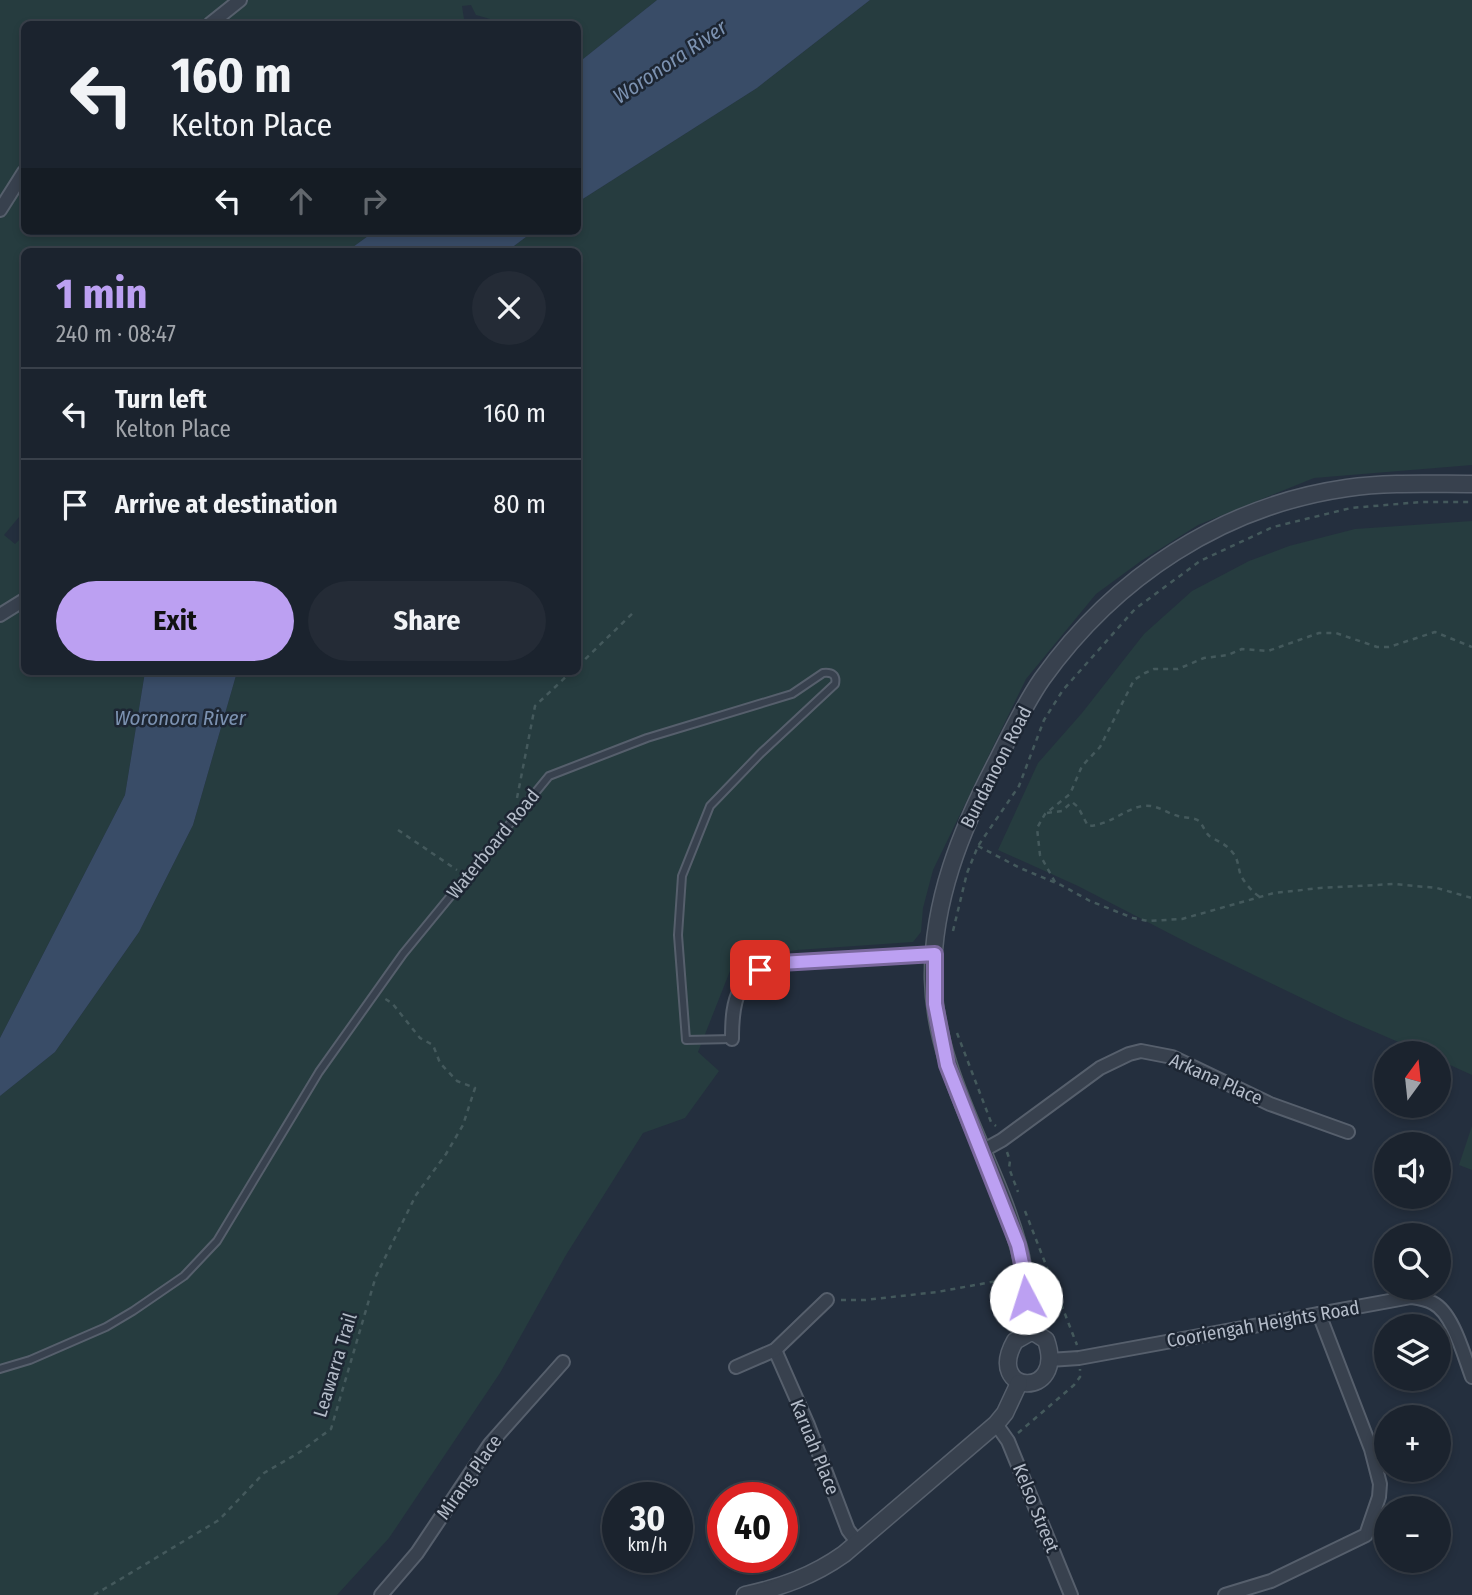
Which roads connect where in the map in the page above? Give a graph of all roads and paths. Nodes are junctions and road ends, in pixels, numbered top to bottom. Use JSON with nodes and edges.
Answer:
{"nodes":[{"id":1,"x":240,"y":0,"type":"edge"},
{"id":2,"x":214,"y":21,"type":"edge"},
{"id":3,"x":21,"y":177,"type":"edge"},
{"id":4,"x":0,"y":210,"type":"edge"},
{"id":5,"x":1472,"y":484,"type":"edge"},
{"id":6,"x":1472,"y":502,"type":"edge"},
{"id":7,"x":21,"y":602,"type":"edge"},
{"id":8,"x":635,"y":611,"type":"dead end"},
{"id":9,"x":0,"y":615,"type":"edge"},
{"id":10,"x":1472,"y":647,"type":"edge"},
{"id":11,"x":581,"y":663,"type":"edge"},
{"id":12,"x":568,"y":675,"type":"edge"},
{"id":13,"x":1048,"y":813,"type":"junction"},
{"id":14,"x":513,"y":819,"type":"junction"},
{"id":15,"x":398,"y":830,"type":"dead end"},
{"id":16,"x":978,"y":845,"type":"junction"},
{"id":17,"x":466,"y":876,"type":"junction"},
{"id":18,"x":1055,"y":882,"type":"junction"},
{"id":19,"x":1260,"y":897,"type":"junction"},
{"id":20,"x":1472,"y":898,"type":"edge"},
{"id":21,"x":951,"y":940,"type":"dead end"},
{"id":22,"x":935,"y":954,"type":"junction"},
{"id":23,"x":375,"y":993,"type":"junction"},
{"id":24,"x":957,"y":1032,"type":"dead end"},
{"id":25,"x":732,"y":1039,"type":"joint"},
{"id":26,"x":1348,"y":1132,"type":"dead end"},
{"id":27,"x":1002,"y":1140,"type":"junction"},
{"id":28,"x":982,"y":1151,"type":"junction"},
{"id":29,"x":1020,"y":1200,"type":"dead end"},
{"id":30,"x":1024,"y":1210,"type":"dead end"},
{"id":31,"x":1025,"y":1277,"type":"junction"},
{"id":32,"x":827,"y":1300,"type":"joint"},
{"id":33,"x":1319,"y":1314,"type":"junction"},
{"id":34,"x":1029,"y":1333,"type":"junction"},
{"id":35,"x":775,"y":1350,"type":"junction"},
{"id":36,"x":1079,"y":1358,"type":"junction"},
{"id":37,"x":1049,"y":1360,"type":"junction"},
{"id":38,"x":563,"y":1362,"type":"dead end"},
{"id":39,"x":736,"y":1367,"type":"dead end"},
{"id":40,"x":0,"y":1369,"type":"edge"},
{"id":41,"x":1472,"y":1377,"type":"edge"},
{"id":42,"x":1019,"y":1383,"type":"junction"},
{"id":43,"x":996,"y":1424,"type":"junction"},
{"id":44,"x":1008,"y":1441,"type":"junction"},
{"id":45,"x":858,"y":1543,"type":"junction"},
{"id":46,"x":779,"y":1591,"type":"edge"},
{"id":47,"x":94,"y":1595,"type":"edge"},
{"id":48,"x":380,"y":1595,"type":"edge"},
{"id":49,"x":746,"y":1595,"type":"edge"},
{"id":50,"x":1071,"y":1595,"type":"edge"},
{"id":51,"x":1225,"y":1595,"type":"edge"}],
"edges":[{"from":1,"to":2,"type":"street"},
{"from":3,"to":4,"type":"street"},
{"from":5,"to":22,"type":"street","name":"Bundanoon Road"},
{"from":6,"to":16,"type":"path"},
{"from":7,"to":9,"type":"street"},
{"from":8,"to":11,"type":"path"},
{"from":10,"to":13,"type":"path"},
{"from":12,"to":14,"type":"path"},
{"from":13,"to":18,"type":"path"},
{"from":13,"to":19,"type":"path"},
{"from":14,"to":17,"type":"lane","name":"Waterboard Road"},
{"from":14,"to":25,"type":"lane","name":"Waterboard Road"},
{"from":15,"to":17,"type":"path"},
{"from":16,"to":18,"type":"path"},
{"from":16,"to":21,"type":"path"},
{"from":17,"to":23,"type":"lane","name":"Waterboard Road"},
{"from":18,"to":19,"type":"path"},
{"from":19,"to":20,"type":"path"},
{"from":22,"to":25,"type":"street"},
{"from":22,"to":28,"type":"street","name":"Bundanoon Road"},
{"from":23,"to":40,"type":"lane","name":"Waterboard Road"},
{"from":23,"to":47,"type":"path","name":"Leawarra Trail"},
{"from":24,"to":27,"type":"path"},
{"from":26,"to":27,"type":"street","name":"Arkana Place"},
{"from":27,"to":28,"type":"street","name":"Arkana Place"},
{"from":27,"to":29,"type":"path"},
{"from":28,"to":31,"type":"street","name":"Bundanoon Road"},
{"from":30,"to":36,"type":"path"},
{"from":31,"to":32,"type":"path"},
{"from":31,"to":34,"type":"street","name":"Bundanoon Road"},
{"from":32,"to":35,"type":"street"},
{"from":33,"to":36,"type":"street","name":"Cooriengah Heights Road"},
{"from":33,"to":41,"type":"street","name":"Cooriengah Heights Road"},
{"from":33,"to":51,"type":"street"},
{"from":34,"to":37,"type":"street"},
{"from":34,"to":42,"type":"street"},
{"from":35,"to":39,"type":"street"},
{"from":35,"to":45,"type":"street","name":"Karuah Place"},
{"from":36,"to":37,"type":"street","name":"Cooriengah Heights Road"},
{"from":36,"to":44,"type":"path"},
{"from":37,"to":42,"type":"street"},
{"from":38,"to":48,"type":"street","name":"Mirang Place"},
{"from":42,"to":43,"type":"street"},
{"from":43,"to":44,"type":"street","name":"Kelso Street"},
{"from":43,"to":45,"type":"street"},
{"from":44,"to":50,"type":"street","name":"Kelso Street"},
{"from":45,"to":46,"type":"street"},
{"from":46,"to":49,"type":"street"}]}
